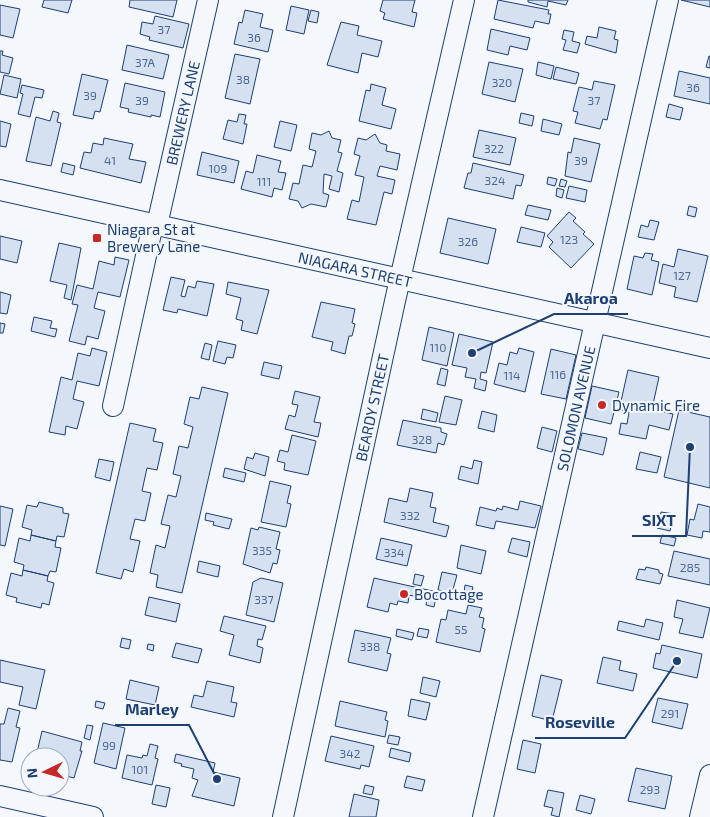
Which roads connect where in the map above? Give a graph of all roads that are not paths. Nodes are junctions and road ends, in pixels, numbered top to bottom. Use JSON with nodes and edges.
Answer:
{"nodes":[{"id":1,"x":208,"y":0,"type":"edge"},
{"id":2,"x":464,"y":0,"type":"edge"},
{"id":3,"x":668,"y":0,"type":"edge"},
{"id":4,"x":0,"y":190,"type":"edge"},
{"id":5,"x":155,"y":224,"type":"junction"},
{"id":6,"x":400,"y":279,"type":"junction"},
{"id":7,"x":594,"y":322,"type":"junction"},
{"id":8,"x":710,"y":348,"type":"edge"},
{"id":9,"x":113,"y":406,"type":"dead end"},
{"id":10,"x":710,"y":775,"type":"edge"},
{"id":11,"x":0,"y":796,"type":"edge"},
{"id":12,"x":92,"y":817,"type":"edge"},
{"id":13,"x":283,"y":817,"type":"edge"},
{"id":14,"x":483,"y":817,"type":"edge"},
{"id":15,"x":700,"y":817,"type":"edge"}],
"edges":[{"from":1,"to":5,"type":"street","name":"BREWERY LANE"},
{"from":2,"to":6,"type":"street","name":"BEARDY STREET"},
{"from":3,"to":7,"type":"street","name":"SOLOMON AVENUE"},
{"from":4,"to":5,"type":"street","name":"NIAGARA STREET"},
{"from":5,"to":6,"type":"street","name":"NIAGARA STREET"},
{"from":5,"to":9,"type":"street","name":"BREWERY LANE"},
{"from":6,"to":7,"type":"street","name":"NIAGARA STREET"},
{"from":6,"to":13,"type":"street","name":"BEARDY STREET"},
{"from":7,"to":8,"type":"street","name":"NIAGARA STREET"},
{"from":7,"to":14,"type":"street","name":"SOLOMON AVENUE"},
{"from":10,"to":15,"type":"street"},
{"from":11,"to":12,"type":"street"}]}
